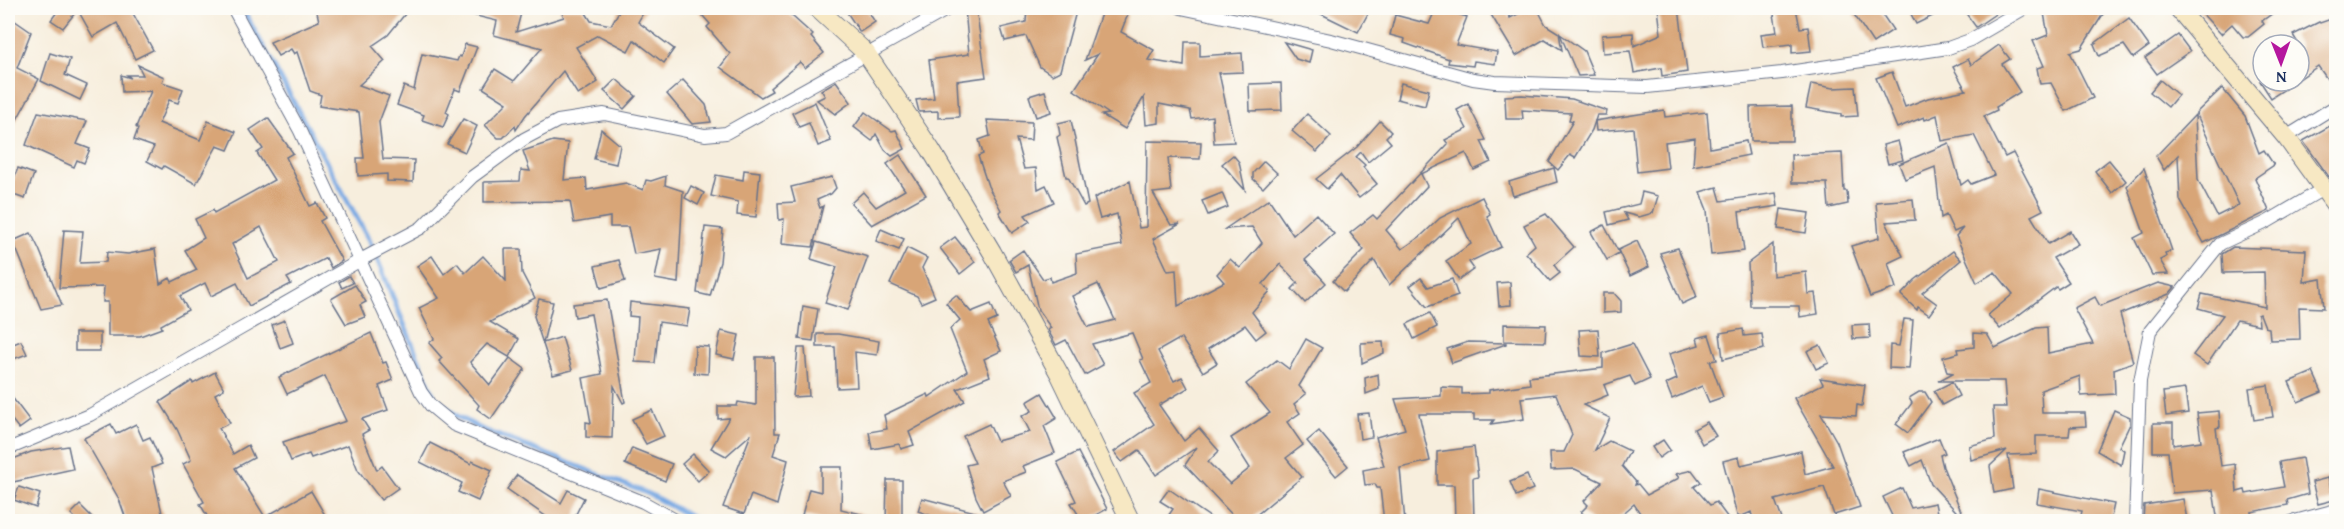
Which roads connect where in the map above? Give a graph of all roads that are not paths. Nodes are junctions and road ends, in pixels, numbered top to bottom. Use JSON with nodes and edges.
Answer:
{"nodes":[{"id":1,"x":233,"y":8,"type":"edge"},
{"id":2,"x":818,"y":8,"type":"edge"},
{"id":3,"x":950,"y":8,"type":"edge"},
{"id":4,"x":1181,"y":8,"type":"edge"},
{"id":5,"x":2025,"y":8,"type":"edge"},
{"id":6,"x":2178,"y":8,"type":"edge"},
{"id":7,"x":866,"y":52,"type":"junction"},
{"id":8,"x":2337,"y":106,"type":"edge"},
{"id":9,"x":2286,"y":136,"type":"junction"},
{"id":10,"x":2323,"y":189,"type":"junction"},
{"id":11,"x":2337,"y":206,"type":"edge"},
{"id":12,"x":363,"y":258,"type":"junction"},
{"id":13,"x":8,"y":449,"type":"edge"},
{"id":14,"x":2337,"y":510,"type":"edge"},
{"id":15,"x":679,"y":522,"type":"edge"},
{"id":16,"x":1131,"y":522,"type":"edge"},
{"id":17,"x":2135,"y":522,"type":"edge"},
{"id":18,"x":2291,"y":522,"type":"edge"}],
"edges":[{"from":1,"to":12,"type":"street"},
{"from":2,"to":7,"type":"street"},
{"from":3,"to":7,"type":"street"},
{"from":4,"to":5,"type":"street"},
{"from":6,"to":9,"type":"street"},
{"from":7,"to":12,"type":"street"},
{"from":7,"to":16,"type":"street"},
{"from":8,"to":9,"type":"street"},
{"from":9,"to":10,"type":"street"},
{"from":10,"to":11,"type":"street"},
{"from":10,"to":17,"type":"street"},
{"from":12,"to":13,"type":"street"},
{"from":12,"to":15,"type":"street"},
{"from":14,"to":18,"type":"street"}]}
